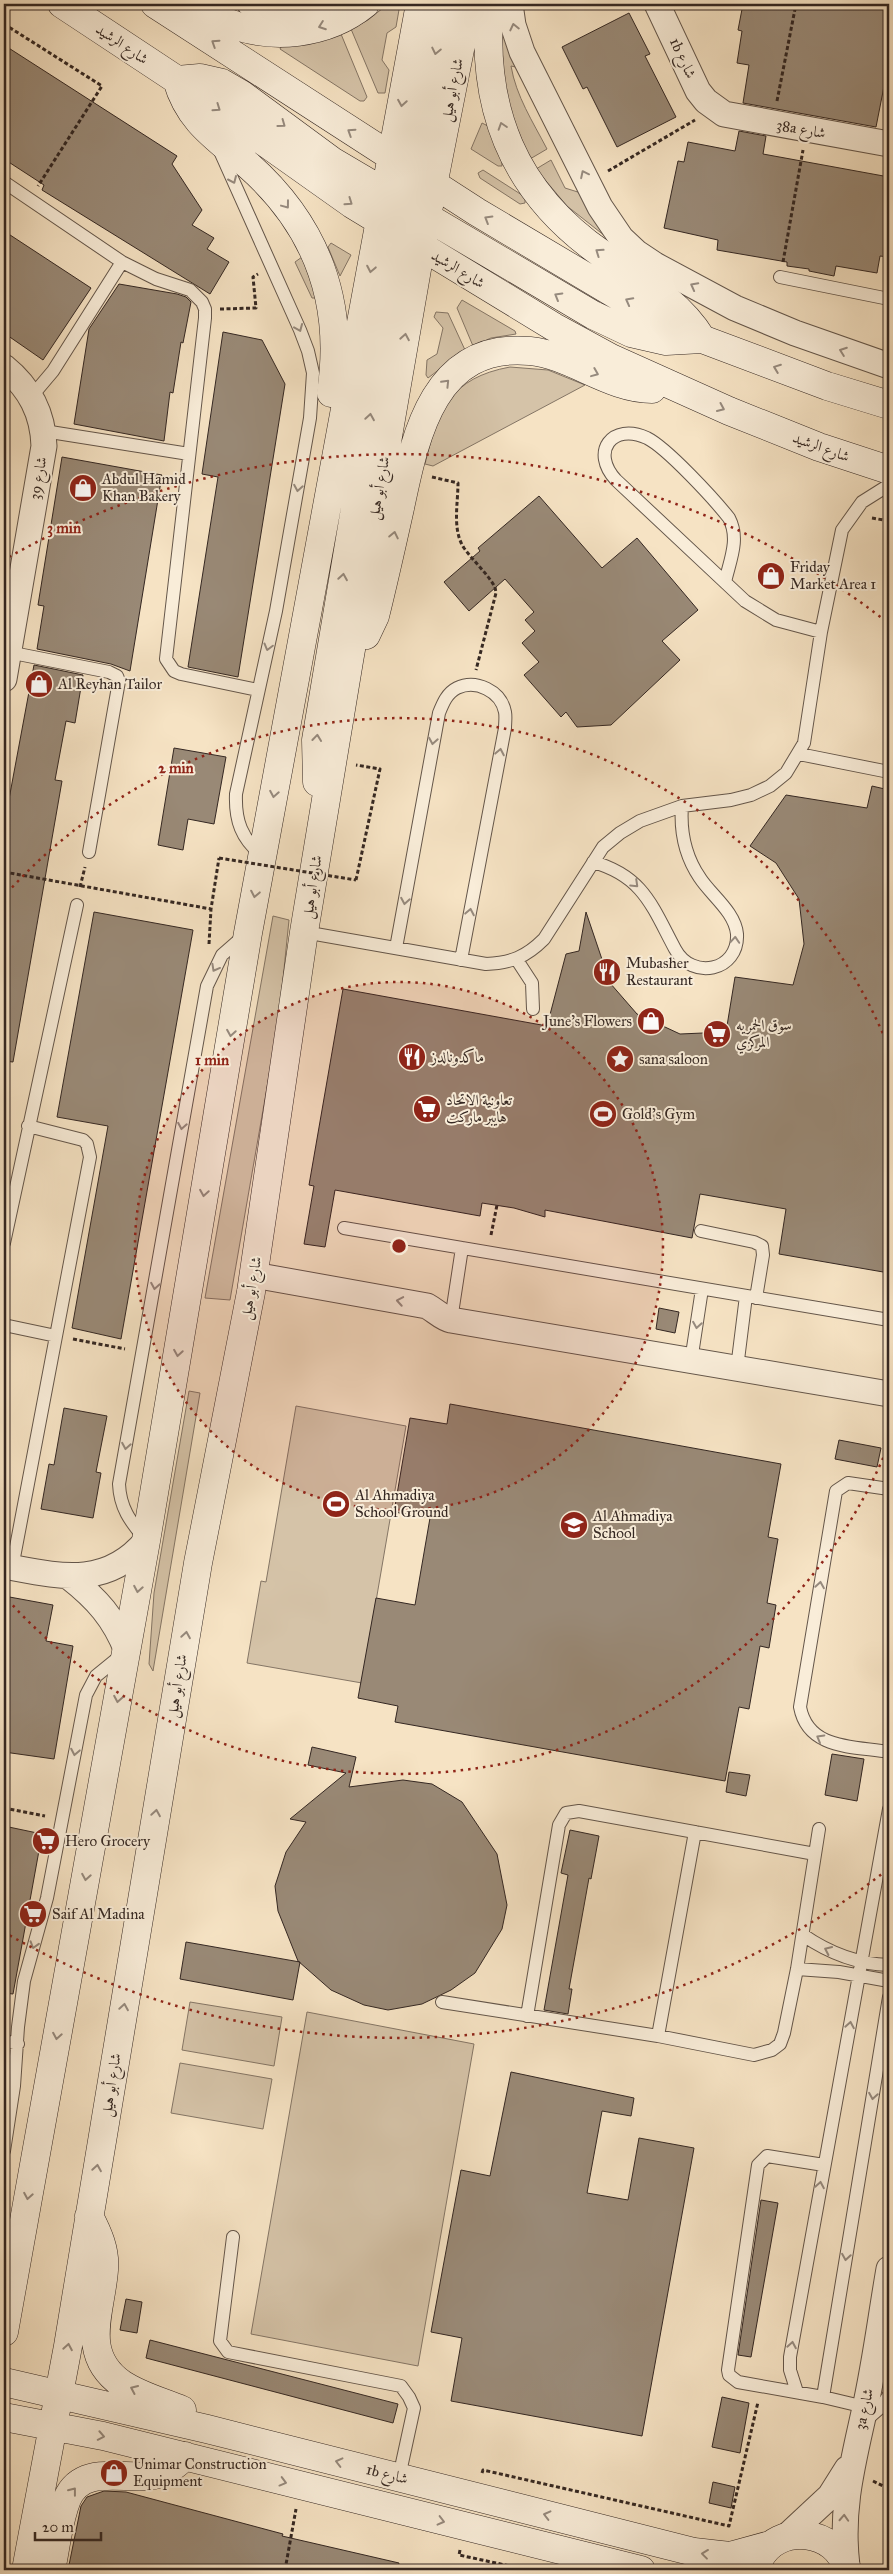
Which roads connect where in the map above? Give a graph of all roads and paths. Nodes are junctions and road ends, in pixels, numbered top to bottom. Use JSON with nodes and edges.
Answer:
{"nodes":[{"id":1,"x":62,"y":4,"type":"edge"},
{"id":2,"x":155,"y":4,"type":"edge"},
{"id":3,"x":193,"y":4,"type":"edge"},
{"id":4,"x":250,"y":4,"type":"edge"},
{"id":5,"x":320,"y":4,"type":"edge"},
{"id":6,"x":365,"y":4,"type":"edge"},
{"id":7,"x":420,"y":4,"type":"edge"},
{"id":8,"x":446,"y":4,"type":"edge"},
{"id":9,"x":469,"y":4,"type":"edge"},
{"id":10,"x":490,"y":4,"type":"edge"},
{"id":11,"x":510,"y":4,"type":"edge"},
{"id":12,"x":658,"y":4,"type":"edge"},
{"id":13,"x":796,"y":4,"type":"edge"},
{"id":14,"x":4,"y":24,"type":"edge"},
{"id":15,"x":177,"y":80,"type":"junction"},
{"id":16,"x":715,"y":108,"type":"junction"},
{"id":17,"x":773,"y":124,"type":"junction"},
{"id":18,"x":806,"y":130,"type":"junction"},
{"id":19,"x":213,"y":136,"type":"junction"},
{"id":20,"x":889,"y":144,"type":"edge"},
{"id":21,"x":402,"y":164,"type":"junction"},
{"id":22,"x":4,"y":182,"type":"edge"},
{"id":23,"x":589,"y":183,"type":"junction"},
{"id":24,"x":434,"y":184,"type":"junction"},
{"id":25,"x":30,"y":199,"type":"junction"},
{"id":26,"x":406,"y":206,"type":"junction"},
{"id":27,"x":400,"y":233,"type":"junction"},
{"id":28,"x":122,"y":262,"type":"junction"},
{"id":29,"x":271,"y":265,"type":"junction"},
{"id":30,"x":780,"y":277,"type":"joint"},
{"id":31,"x":889,"y":299,"type":"edge"},
{"id":32,"x":205,"y":309,"type":"junction"},
{"id":33,"x":702,"y":339,"type":"junction"},
{"id":34,"x":889,"y":366,"type":"edge"},
{"id":35,"x":4,"y":367,"type":"edge"},
{"id":36,"x":677,"y":388,"type":"junction"},
{"id":37,"x":31,"y":397,"type":"junction"},
{"id":38,"x":889,"y":405,"type":"edge"},
{"id":39,"x":44,"y":431,"type":"junction"},
{"id":40,"x":189,"y":454,"type":"junction"},
{"id":41,"x":889,"y":470,"type":"edge"},
{"id":42,"x":408,"y":471,"type":"junction"},
{"id":43,"x":889,"y":485,"type":"edge"},
{"id":44,"x":326,"y":505,"type":"junction"},
{"id":45,"x":725,"y":582,"type":"junction"},
{"id":46,"x":821,"y":632,"type":"junction"},
{"id":47,"x":8,"y":652,"type":"junction"},
{"id":48,"x":349,"y":662,"type":"junction"},
{"id":49,"x":4,"y":679,"type":"edge"},
{"id":50,"x":472,"y":685,"type":"junction"},
{"id":51,"x":258,"y":690,"type":"junction"},
{"id":52,"x":799,"y":754,"type":"junction"},
{"id":53,"x":333,"y":761,"type":"junction"},
{"id":54,"x":889,"y":772,"type":"edge"},
{"id":55,"x":682,"y":806,"type":"junction"},
{"id":56,"x":322,"y":821,"type":"junction"},
{"id":57,"x":89,"y":852,"type":"joint"},
{"id":58,"x":263,"y":856,"type":"junction"},
{"id":59,"x":593,"y":862,"type":"junction"},
{"id":60,"x":4,"y":872,"type":"edge"},
{"id":61,"x":81,"y":886,"type":"junction"},
{"id":62,"x":76,"y":905,"type":"joint"},
{"id":63,"x":304,"y":932,"type":"junction"},
{"id":64,"x":248,"y":933,"type":"junction"},
{"id":65,"x":396,"y":948,"type":"junction"},
{"id":66,"x":461,"y":960,"type":"junction"},
{"id":67,"x":517,"y":960,"type":"junction"},
{"id":68,"x":533,"y":1009,"type":"dead end"},
{"id":69,"x":28,"y":1126,"type":"junction"},
{"id":70,"x":497,"y":1205,"type":"dead end"},
{"id":71,"x":344,"y":1228,"type":"dead end"},
{"id":72,"x":701,"y":1231,"type":"dead end"},
{"id":73,"x":495,"y":1239,"type":"dead end"},
{"id":74,"x":4,"y":1243,"type":"edge"},
{"id":75,"x":462,"y":1248,"type":"junction"},
{"id":76,"x":253,"y":1284,"type":"junction"},
{"id":77,"x":702,"y":1289,"type":"junction"},
{"id":78,"x":751,"y":1297,"type":"junction"},
{"id":79,"x":448,"y":1319,"type":"junction"},
{"id":80,"x":889,"y":1320,"type":"edge"},
{"id":81,"x":4,"y":1326,"type":"edge"},
{"id":82,"x":56,"y":1336,"type":"junction"},
{"id":83,"x":143,"y":1352,"type":"junction"},
{"id":84,"x":691,"y":1361,"type":"junction"},
{"id":85,"x":737,"y":1368,"type":"junction"},
{"id":86,"x":889,"y":1394,"type":"edge"},
{"id":87,"x":889,"y":1489,"type":"edge"},
{"id":88,"x":146,"y":1541,"type":"junction"},
{"id":89,"x":8,"y":1567,"type":"edge"},
{"id":90,"x":69,"y":1577,"type":"junction"},
{"id":91,"x":127,"y":1651,"type":"junction"},
{"id":92,"x":889,"y":1752,"type":"edge"},
{"id":93,"x":4,"y":1808,"type":"edge"},
{"id":94,"x":889,"y":1809,"type":"edge"},
{"id":95,"x":62,"y":1819,"type":"junction"},
{"id":96,"x":818,"y":1829,"type":"dead end"},
{"id":97,"x":695,"y":1832,"type":"junction"},
{"id":98,"x":815,"y":1854,"type":"junction"},
{"id":99,"x":803,"y":1935,"type":"junction"},
{"id":100,"x":889,"y":1965,"type":"edge"},
{"id":101,"x":860,"y":1968,"type":"junction"},
{"id":102,"x":797,"y":1969,"type":"junction"},
{"id":103,"x":889,"y":1981,"type":"edge"},
{"id":104,"x":889,"y":1996,"type":"edge"},
{"id":105,"x":442,"y":2002,"type":"dead end"},
{"id":106,"x":527,"y":2016,"type":"junction"},
{"id":107,"x":658,"y":2036,"type":"junction"},
{"id":108,"x":4,"y":2041,"type":"edge"},
{"id":109,"x":18,"y":2044,"type":"junction"},
{"id":110,"x":4,"y":2151,"type":"edge"},
{"id":111,"x":824,"y":2165,"type":"junction"},
{"id":112,"x":89,"y":2216,"type":"junction"},
{"id":113,"x":232,"y":2237,"type":"dead end"},
{"id":114,"x":889,"y":2269,"type":"edge"},
{"id":115,"x":4,"y":2332,"type":"edge"},
{"id":116,"x":4,"y":2382,"type":"edge"},
{"id":117,"x":762,"y":2386,"type":"junction"},
{"id":118,"x":797,"y":2392,"type":"junction"},
{"id":119,"x":59,"y":2394,"type":"junction"},
{"id":120,"x":889,"y":2395,"type":"edge"},
{"id":121,"x":823,"y":2397,"type":"junction"},
{"id":122,"x":863,"y":2416,"type":"junction"},
{"id":123,"x":4,"y":2417,"type":"edge"},
{"id":124,"x":53,"y":2428,"type":"junction"},
{"id":125,"x":207,"y":2429,"type":"junction"},
{"id":126,"x":185,"y":2456,"type":"junction"},
{"id":127,"x":852,"y":2460,"type":"junction"},
{"id":128,"x":399,"y":2477,"type":"junction"},
{"id":129,"x":300,"y":2486,"type":"junction"},
{"id":130,"x":475,"y":2496,"type":"junction"},
{"id":131,"x":889,"y":2513,"type":"edge"},
{"id":132,"x":778,"y":2541,"type":"junction"},
{"id":133,"x":889,"y":2548,"type":"edge"},
{"id":134,"x":847,"y":2568,"type":"edge"},
{"id":135,"x":26,"y":2570,"type":"edge"},
{"id":136,"x":51,"y":2570,"type":"edge"},
{"id":137,"x":285,"y":2570,"type":"edge"},
{"id":138,"x":641,"y":2570,"type":"edge"},
{"id":139,"x":754,"y":2570,"type":"edge"}],
"edges":[{"from":1,"to":15,"type":"main road","name":"شارع الرشيد"},
{"from":21,"to":2,"type":"main road","one_way":true},
{"from":6,"to":3,"type":"main road","one_way":true},
{"from":4,"to":5,"type":"street"},
{"from":7,"to":21,"type":"main road","name":"شارع أبو هيل","one_way":true},
{"from":8,"to":21,"type":"main road","one_way":true},
{"from":9,"to":24,"type":"main road","name":"شارع أبو هيل"},
{"from":33,"to":10,"type":"main road","one_way":true},
{"from":23,"to":11,"type":"street","one_way":true},
{"from":12,"to":16,"type":"street","name":"1b شارع"},
{"from":13,"to":17,"type":"path"},
{"from":14,"to":25,"type":"path"},
{"from":15,"to":19,"type":"main road"},
{"from":15,"to":26,"type":"main road","one_way":true},
{"from":15,"to":27,"type":"main road","name":"شارع الرشيد","one_way":true},
{"from":16,"to":17,"type":"street","name":"38a شارع"},
{"from":16,"to":23,"type":"path"},
{"from":17,"to":18,"type":"street","name":"38a شارع"},
{"from":18,"to":20,"type":"street","name":"38a شارع"},
{"from":18,"to":30,"type":"path"},
{"from":19,"to":29,"type":"lane","one_way":true},
{"from":19,"to":44,"type":"main road","one_way":true},
{"from":21,"to":24,"type":"main road"},
{"from":21,"to":26,"type":"main road","name":"شارع أبو هيل"},
{"from":22,"to":25,"type":"lane"},
{"from":34,"to":23,"type":"street","one_way":true},
{"from":24,"to":26,"type":"main road","name":"شارع أبو هيل"},
{"from":33,"to":24,"type":"main road","one_way":true},
{"from":25,"to":28,"type":"lane"},
{"from":26,"to":27,"type":"main road","name":"شارع أبو هيل"},
{"from":26,"to":27,"type":"main road","name":"شارع أبو هيل"},
{"from":33,"to":26,"type":"main road","one_way":true},
{"from":27,"to":36,"type":"main road","name":"شارع الرشيد"},
{"from":27,"to":44,"type":"main road","name":"شارع أبو هيل","one_way":true},
{"from":48,"to":27,"type":"main road","name":"شارع أبو هيل","one_way":true},
{"from":56,"to":27,"type":"main road","one_way":true},
{"from":28,"to":32,"type":"lane"},
{"from":28,"to":37,"type":"lane"},
{"from":29,"to":32,"type":"path"},
{"from":29,"to":51,"type":"lane","one_way":true},
{"from":30,"to":31,"type":"lane"},
{"from":32,"to":40,"type":"lane"},
{"from":38,"to":33,"type":"main road","one_way":true},
{"from":35,"to":37,"type":"street","name":"شارع 39"},
{"from":36,"to":41,"type":"main road","name":"شارع الرشيد","one_way":true},
{"from":42,"to":36,"type":"main road","one_way":true},
{"from":37,"to":39,"type":"street","name":"شارع 39"},
{"from":39,"to":40,"type":"lane"},
{"from":39,"to":47,"type":"street","name":"شارع 39"},
{"from":40,"to":51,"type":"lane"},
{"from":48,"to":42,"type":"main road","one_way":true},
{"from":42,"to":50,"type":"path"},
{"from":43,"to":46,"type":"lane"},
{"from":44,"to":58,"type":"main road","name":"شارع أبو هيل","one_way":true},
{"from":45,"to":45,"type":"lane"},
{"from":45,"to":46,"type":"lane"},
{"from":46,"to":52,"type":"lane"},
{"from":47,"to":49,"type":"street","name":"شارع 39"},
{"from":47,"to":57,"type":"lane"},
{"from":48,"to":53,"type":"main road","name":"شارع أبو هيل"},
{"from":50,"to":65,"type":"lane","one_way":true},
{"from":66,"to":50,"type":"lane","one_way":true},
{"from":51,"to":58,"type":"lane"},
{"from":52,"to":54,"type":"lane"},
{"from":52,"to":55,"type":"lane"},
{"from":53,"to":56,"type":"main road","name":"شارع أبو هيل"},
{"from":53,"to":61,"type":"path","bridge":true},
{"from":55,"to":59,"type":"lane"},
{"from":59,"to":55,"type":"lane","one_way":true},
{"from":56,"to":63,"type":"main road","name":"شارع أبو هيل"},
{"from":57,"to":61,"type":"path"},
{"from":58,"to":64,"type":"main road","name":"شارع أبو هيل","one_way":true},
{"from":59,"to":67,"type":"lane"},
{"from":60,"to":61,"type":"path"},
{"from":61,"to":62,"type":"path"},
{"from":62,"to":69,"type":"lane"},
{"from":63,"to":65,"type":"lane"},
{"from":63,"to":76,"type":"main road","name":"شارع أبو هيل"},
{"from":64,"to":83,"type":"lane","one_way":true},
{"from":64,"to":88,"type":"main road","name":"شارع أبو هيل","one_way":true},
{"from":65,"to":66,"type":"lane"},
{"from":66,"to":67,"type":"lane"},
{"from":67,"to":68,"type":"lane"},
{"from":69,"to":74,"type":"lane"},
{"from":69,"to":82,"type":"lane"},
{"from":70,"to":73,"type":"path"},
{"from":71,"to":75,"type":"lane"},
{"from":72,"to":78,"type":"lane"},
{"from":75,"to":77,"type":"lane"},
{"from":75,"to":79,"type":"lane"},
{"from":76,"to":79,"type":"street"},
{"from":112,"to":76,"type":"main road","name":"شارع أبو هيل","one_way":true},
{"from":77,"to":78,"type":"lane"},
{"from":77,"to":84,"type":"lane","one_way":true},
{"from":78,"to":80,"type":"lane"},
{"from":78,"to":85,"type":"lane"},
{"from":79,"to":84,"type":"street"},
{"from":81,"to":82,"type":"lane"},
{"from":82,"to":83,"type":"path"},
{"from":82,"to":89,"type":"lane"},
{"from":83,"to":88,"type":"lane","one_way":true},
{"from":84,"to":85,"type":"street"},
{"from":85,"to":86,"type":"street"},
{"from":92,"to":87,"type":"lane","one_way":true},
{"from":88,"to":90,"type":"street"},
{"from":88,"to":91,"type":"main road","name":"شارع أبو هيل","one_way":true},
{"from":89,"to":90,"type":"street"},
{"from":90,"to":91,"type":"street"},
{"from":91,"to":95,"type":"lane","one_way":true},
{"from":91,"to":115,"type":"main road","name":"شارع أبو هيل","one_way":true},
{"from":93,"to":95,"type":"path"},
{"from":94,"to":101,"type":"lane"},
{"from":95,"to":109,"type":"lane","one_way":true},
{"from":96,"to":98,"type":"lane"},
{"from":97,"to":98,"type":"lane"},
{"from":97,"to":106,"type":"lane"},
{"from":97,"to":107,"type":"lane"},
{"from":98,"to":99,"type":"lane"},
{"from":101,"to":99,"type":"lane","one_way":true},
{"from":99,"to":102,"type":"lane"},
{"from":100,"to":101,"type":"lane"},
{"from":101,"to":102,"type":"lane"},
{"from":101,"to":103,"type":"lane"},
{"from":111,"to":101,"type":"lane","one_way":true},
{"from":102,"to":107,"type":"lane"},
{"from":104,"to":121,"type":"lane","one_way":true},
{"from":105,"to":106,"type":"lane"},
{"from":106,"to":107,"type":"lane"},
{"from":108,"to":109,"type":"lane"},
{"from":109,"to":110,"type":"lane"},
{"from":111,"to":117,"type":"lane"},
{"from":118,"to":111,"type":"lane","one_way":true},
{"from":119,"to":112,"type":"main road","name":"شارع أبو هيل","one_way":true},
{"from":125,"to":112,"type":"main road","one_way":true},
{"from":113,"to":128,"type":"lane"},
{"from":114,"to":122,"type":"street","name":"3a شارع"},
{"from":116,"to":119,"type":"main road","name":"1b شارع"},
{"from":117,"to":118,"type":"lane"},
{"from":117,"to":130,"type":"path"},
{"from":118,"to":121,"type":"lane"},
{"from":119,"to":124,"type":"main road","name":"شارع أبو هيل"},
{"from":119,"to":125,"type":"main road","name":"1b شارع"},
{"from":120,"to":122,"type":"lane"},
{"from":121,"to":122,"type":"lane"},
{"from":122,"to":127,"type":"street","name":"3a شارع"},
{"from":123,"to":124,"type":"main road"},
{"from":124,"to":126,"type":"main road","one_way":true},
{"from":124,"to":135,"type":"main road","name":"شارع أبو هيل"},
{"from":128,"to":125,"type":"main road","name":"1b شارع","one_way":true},
{"from":126,"to":129,"type":"main road","one_way":true},
{"from":136,"to":126,"type":"main road","one_way":true},
{"from":127,"to":132,"type":"street","name":"3a شارع"},
{"from":134,"to":127,"type":"street","name":"3a شارع","one_way":true},
{"from":128,"to":130,"type":"main road","name":"1b شارع"},
{"from":129,"to":137,"type":"path"},
{"from":129,"to":138,"type":"main road","one_way":true},
{"from":132,"to":130,"type":"main road","name":"1b شارع","one_way":true},
{"from":131,"to":133,"type":"path"},
{"from":132,"to":134,"type":"main road","name":"1b شارع"},
{"from":132,"to":139,"type":"main road"}]}
